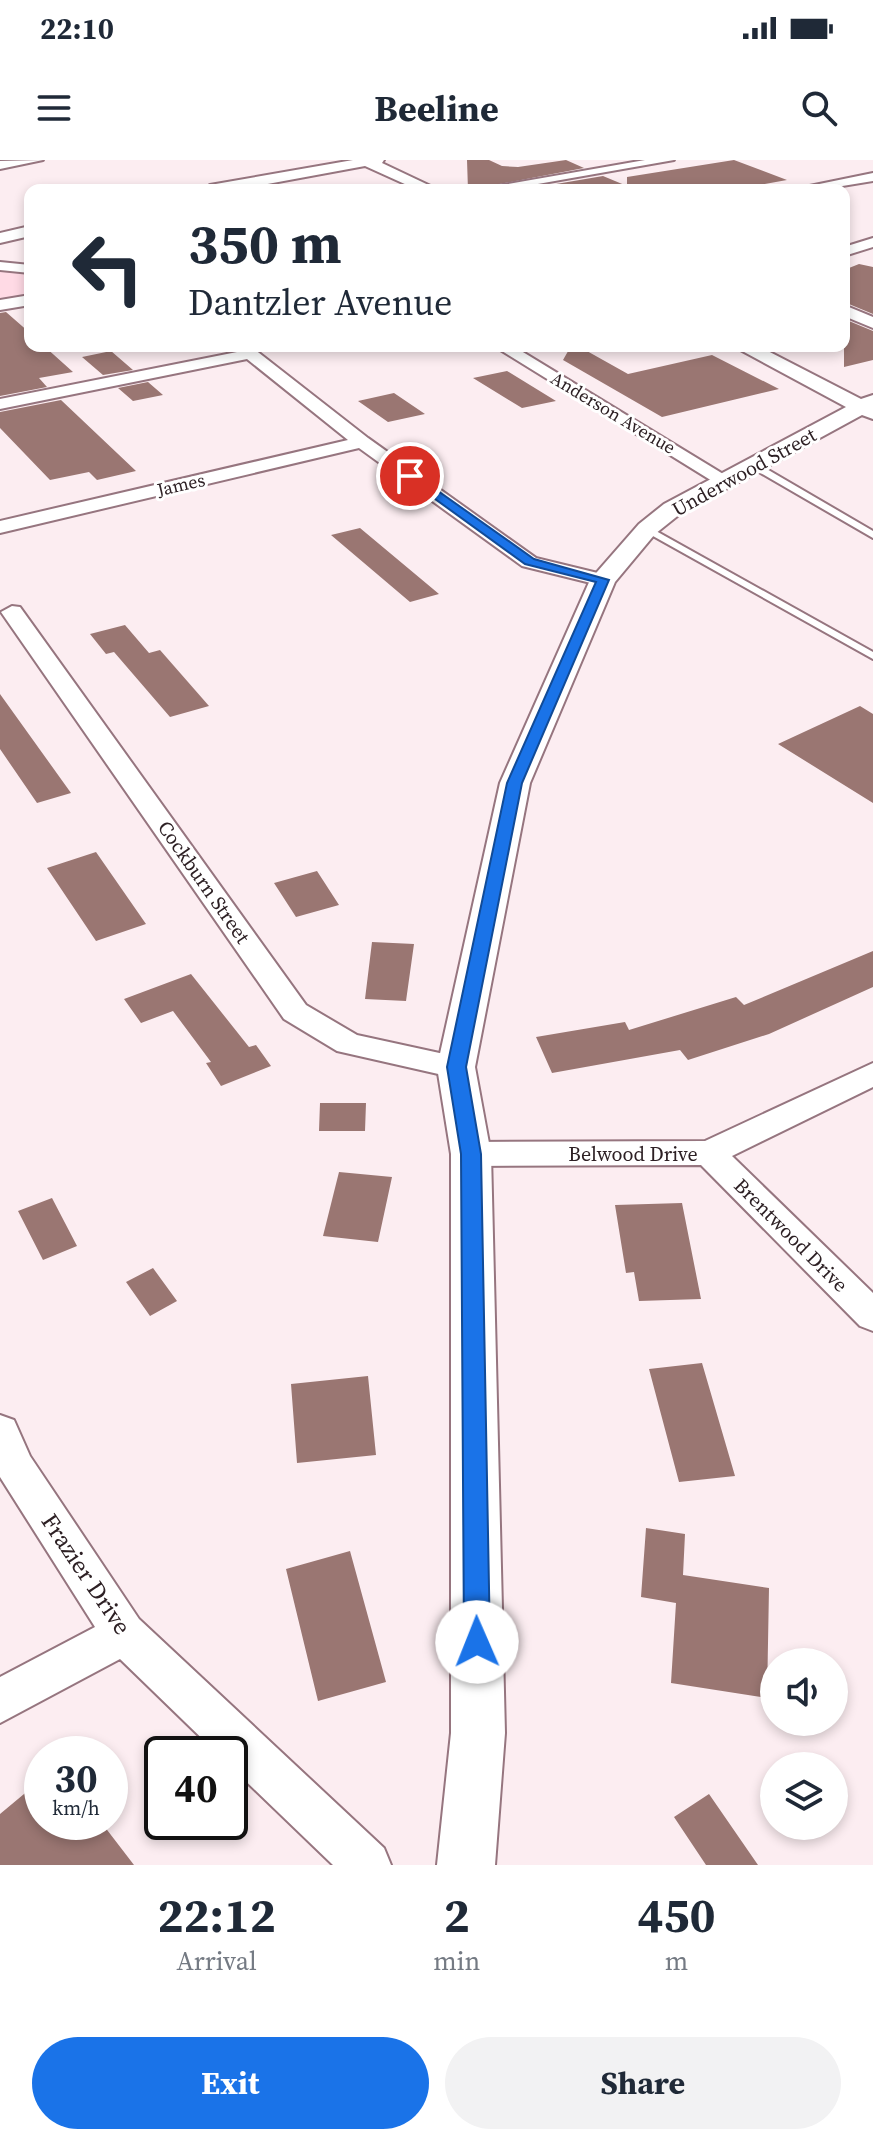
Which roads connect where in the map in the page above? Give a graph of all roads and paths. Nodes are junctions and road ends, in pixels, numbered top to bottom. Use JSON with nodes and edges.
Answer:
{"nodes":[{"id":1,"x":37,"y":160,"type":"edge"},
{"id":2,"x":668,"y":160,"type":"edge"},
{"id":3,"x":369,"y":161,"type":"edge"},
{"id":4,"x":0,"y":165,"type":"edge"},
{"id":5,"x":873,"y":177,"type":"edge"},
{"id":6,"x":243,"y":184,"type":"edge"},
{"id":7,"x":418,"y":184,"type":"edge"},
{"id":8,"x":518,"y":184,"type":"edge"},
{"id":9,"x":830,"y":184,"type":"edge"},
{"id":10,"x":850,"y":193,"type":"edge"},
{"id":11,"x":858,"y":195,"type":"dead end"},
{"id":12,"x":24,"y":232,"type":"edge"},
{"id":13,"x":0,"y":238,"type":"edge"},
{"id":14,"x":873,"y":242,"type":"edge"},
{"id":15,"x":850,"y":250,"type":"edge"},
{"id":16,"x":0,"y":266,"type":"edge"},
{"id":17,"x":24,"y":268,"type":"edge"},
{"id":18,"x":24,"y":301,"type":"edge"},
{"id":19,"x":0,"y":305,"type":"edge"},
{"id":20,"x":850,"y":313,"type":"edge"},
{"id":21,"x":873,"y":323,"type":"edge"},
{"id":22,"x":236,"y":352,"type":"edge"},
{"id":23,"x":248,"y":352,"type":"edge"},
{"id":24,"x":513,"y":352,"type":"edge"},
{"id":25,"x":755,"y":352,"type":"edge"},
{"id":26,"x":0,"y":404,"type":"edge"},
{"id":27,"x":869,"y":407,"type":"edge"},
{"id":28,"x":362,"y":442,"type":"junction"},
{"id":29,"x":740,"y":473,"type":"junction"},
{"id":30,"x":0,"y":527,"type":"edge"},
{"id":31,"x":647,"y":529,"type":"junction"},
{"id":32,"x":873,"y":535,"type":"edge"},
{"id":33,"x":603,"y":580,"type":"junction"},
{"id":34,"x":12,"y":612,"type":"dead end"},
{"id":35,"x":873,"y":656,"type":"edge"},
{"id":36,"x":456,"y":1067,"type":"junction"},
{"id":37,"x":873,"y":1074,"type":"edge"},
{"id":38,"x":709,"y":1153,"type":"junction"},
{"id":39,"x":471,"y":1154,"type":"junction"},
{"id":40,"x":873,"y":1316,"type":"edge"},
{"id":41,"x":0,"y":1432,"type":"edge"},
{"id":42,"x":124,"y":1634,"type":"junction"},
{"id":43,"x":0,"y":1701,"type":"edge"},
{"id":44,"x":367,"y":1865,"type":"edge"},
{"id":45,"x":466,"y":1865,"type":"edge"}],
"edges":[{"from":1,"to":4,"type":"street"},
{"from":2,"to":8,"type":"street"},
{"from":3,"to":6,"type":"street"},
{"from":3,"to":7,"type":"street"},
{"from":5,"to":9,"type":"street"},
{"from":10,"to":11,"type":"street"},
{"from":12,"to":13,"type":"street"},
{"from":14,"to":15,"type":"street"},
{"from":16,"to":17,"type":"street"},
{"from":18,"to":19,"type":"street"},
{"from":20,"to":21,"type":"street"},
{"from":22,"to":26,"type":"street"},
{"from":23,"to":28,"type":"street"},
{"from":24,"to":29,"type":"street","name":"Anderson Avenue"},
{"from":25,"to":27,"type":"street"},
{"from":27,"to":29,"type":"street","name":"Underwood Street"},
{"from":28,"to":30,"type":"street","name":"James"},
{"from":28,"to":33,"type":"street"},
{"from":29,"to":31,"type":"street","name":"Underwood Street"},
{"from":29,"to":32,"type":"lane"},
{"from":31,"to":33,"type":"street","name":"Underwood Street"},
{"from":31,"to":35,"type":"lane"},
{"from":33,"to":36,"type":"street","name":"Underwood Street"},
{"from":34,"to":36,"type":"street","name":"Cockburn Street"},
{"from":36,"to":39,"type":"street","name":"Underwood Street"},
{"from":37,"to":38,"type":"street","name":"Belwood Drive"},
{"from":38,"to":39,"type":"street","name":"Belwood Drive"},
{"from":38,"to":40,"type":"street","name":"Brentwood Drive"},
{"from":39,"to":45,"type":"street","name":"Underwood Street"},
{"from":41,"to":42,"type":"street","name":"Frazier Drive"},
{"from":42,"to":43,"type":"street"},
{"from":42,"to":44,"type":"street","name":"Frazier Drive"}]}
